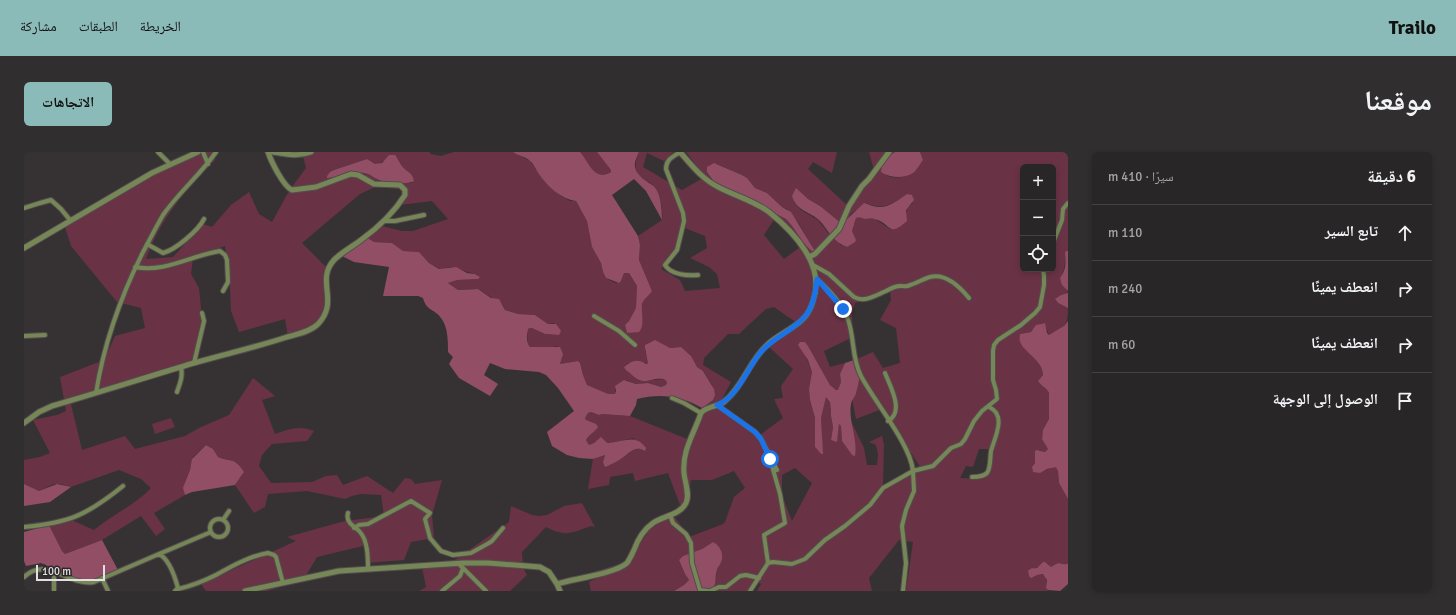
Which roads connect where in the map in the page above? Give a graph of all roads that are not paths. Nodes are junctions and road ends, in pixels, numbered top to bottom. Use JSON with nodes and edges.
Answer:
{"nodes":[{"id":1,"x":158,"y":152,"type":"edge"},
{"id":2,"x":198,"y":152,"type":"edge"},
{"id":3,"x":202,"y":152,"type":"edge"},
{"id":4,"x":216,"y":152,"type":"edge"},
{"id":5,"x":268,"y":152,"type":"edge"},
{"id":6,"x":273,"y":152,"type":"edge"},
{"id":7,"x":311,"y":152,"type":"edge"},
{"id":8,"x":680,"y":152,"type":"edge"},
{"id":9,"x":889,"y":152,"type":"edge"},
{"id":10,"x":170,"y":164,"type":"junction"},
{"id":11,"x":208,"y":164,"type":"junction"},
{"id":12,"x":1068,"y":203,"type":"edge"},
{"id":13,"x":24,"y":208,"type":"edge"},
{"id":14,"x":424,"y":215,"type":"dead end"},
{"id":15,"x":204,"y":219,"type":"dead end"},
{"id":16,"x":70,"y":220,"type":"junction"},
{"id":17,"x":385,"y":221,"type":"junction"},
{"id":18,"x":1056,"y":236,"type":"edge"},
{"id":19,"x":147,"y":244,"type":"junction"},
{"id":20,"x":24,"y":248,"type":"edge"},
{"id":21,"x":809,"y":257,"type":"junction"},
{"id":22,"x":812,"y":265,"type":"junction"},
{"id":23,"x":135,"y":267,"type":"junction"},
{"id":24,"x":1045,"y":272,"type":"edge"},
{"id":25,"x":698,"y":276,"type":"dead end"},
{"id":26,"x":817,"y":279,"type":"junction"},
{"id":27,"x":223,"y":290,"type":"dead end"},
{"id":28,"x":969,"y":298,"type":"dead end"},
{"id":29,"x":202,"y":313,"type":"dead end"},
{"id":30,"x":594,"y":316,"type":"dead end"},
{"id":31,"x":24,"y":336,"type":"edge"},
{"id":32,"x":45,"y":336,"type":"dead end"},
{"id":33,"x":635,"y":345,"type":"dead end"},
{"id":34,"x":194,"y":363,"type":"junction"},
{"id":35,"x":181,"y":367,"type":"junction"},
{"id":36,"x":885,"y":373,"type":"dead end"},
{"id":37,"x":96,"y":392,"type":"junction"},
{"id":38,"x":177,"y":392,"type":"dead end"},
{"id":39,"x":672,"y":398,"type":"dead end"},
{"id":40,"x":717,"y":405,"type":"junction"},
{"id":41,"x":989,"y":407,"type":"junction"},
{"id":42,"x":701,"y":413,"type":"junction"},
{"id":43,"x":888,"y":420,"type":"junction"},
{"id":44,"x":24,"y":423,"type":"edge"},
{"id":45,"x":770,"y":459,"type":"junction"},
{"id":46,"x":777,"y":470,"type":"dead end"},
{"id":47,"x":913,"y":471,"type":"junction"},
{"id":48,"x":972,"y":477,"type":"dead end"},
{"id":49,"x":123,"y":486,"type":"dead end"},
{"id":50,"x":229,"y":511,"type":"dead end"},
{"id":51,"x":348,"y":513,"type":"dead end"},
{"id":52,"x":670,"y":515,"type":"junction"},
{"id":53,"x":223,"y":520,"type":"junction"},
{"id":54,"x":24,"y":527,"type":"edge"},
{"id":55,"x":354,"y":528,"type":"junction"},
{"id":56,"x":502,"y":528,"type":"dead end"},
{"id":57,"x":211,"y":532,"type":"junction"},
{"id":58,"x":159,"y":554,"type":"junction"},
{"id":59,"x":458,"y":563,"type":"junction"},
{"id":60,"x":768,"y":563,"type":"junction"},
{"id":61,"x":463,"y":568,"type":"junction"},
{"id":62,"x":368,"y":569,"type":"junction"},
{"id":63,"x":54,"y":571,"type":"junction"},
{"id":64,"x":24,"y":577,"type":"edge"},
{"id":65,"x":102,"y":578,"type":"junction"},
{"id":66,"x":759,"y":578,"type":"junction"},
{"id":67,"x":283,"y":583,"type":"junction"},
{"id":68,"x":557,"y":584,"type":"junction"},
{"id":69,"x":176,"y":590,"type":"edge"},
{"id":70,"x":54,"y":591,"type":"edge"},
{"id":71,"x":108,"y":591,"type":"edge"},
{"id":72,"x":244,"y":591,"type":"edge"},
{"id":73,"x":442,"y":591,"type":"edge"},
{"id":74,"x":486,"y":591,"type":"edge"},
{"id":75,"x":560,"y":591,"type":"edge"},
{"id":76,"x":709,"y":591,"type":"edge"},
{"id":77,"x":750,"y":591,"type":"edge"},
{"id":78,"x":903,"y":591,"type":"edge"}],
"edges":[{"from":1,"to":10,"type":"street"},
{"from":2,"to":10,"type":"street"},
{"from":3,"to":11,"type":"street"},
{"from":4,"to":11,"type":"street"},
{"from":5,"to":17,"type":"street"},
{"from":6,"to":7,"type":"street"},
{"from":8,"to":21,"type":"street"},
{"from":8,"to":25,"type":"street"},
{"from":9,"to":21,"type":"street"},
{"from":10,"to":16,"type":"street"},
{"from":11,"to":19,"type":"street"},
{"from":12,"to":18,"type":"street"},
{"from":13,"to":16,"type":"street"},
{"from":14,"to":17,"type":"street"},
{"from":15,"to":19,"type":"street"},
{"from":16,"to":20,"type":"street"},
{"from":17,"to":34,"type":"street"},
{"from":19,"to":23,"type":"street"},
{"from":21,"to":22,"type":"street"},
{"from":22,"to":26,"type":"street"},
{"from":22,"to":28,"type":"street"},
{"from":23,"to":27,"type":"street"},
{"from":23,"to":37,"type":"street"},
{"from":24,"to":41,"type":"street"},
{"from":26,"to":40,"type":"street"},
{"from":26,"to":43,"type":"street"},
{"from":29,"to":34,"type":"street"},
{"from":30,"to":33,"type":"street"},
{"from":31,"to":32,"type":"street"},
{"from":34,"to":35,"type":"street"},
{"from":35,"to":37,"type":"street"},
{"from":35,"to":38,"type":"street"},
{"from":36,"to":43,"type":"street"},
{"from":37,"to":44,"type":"street"},
{"from":39,"to":42,"type":"street"},
{"from":40,"to":42,"type":"street"},
{"from":40,"to":45,"type":"street"},
{"from":41,"to":47,"type":"street"},
{"from":41,"to":48,"type":"street"},
{"from":42,"to":52,"type":"street"},
{"from":43,"to":47,"type":"street"},
{"from":45,"to":46,"type":"street"},
{"from":45,"to":60,"type":"street"},
{"from":47,"to":60,"type":"street"},
{"from":47,"to":78,"type":"street"},
{"from":49,"to":54,"type":"street"},
{"from":50,"to":53,"type":"street"},
{"from":51,"to":55,"type":"street"},
{"from":52,"to":68,"type":"street"},
{"from":52,"to":76,"type":"street"},
{"from":53,"to":57,"type":"street"},
{"from":53,"to":57,"type":"street"},
{"from":55,"to":56,"type":"street"},
{"from":55,"to":62,"type":"street"},
{"from":57,"to":58,"type":"street"},
{"from":58,"to":65,"type":"street"},
{"from":58,"to":69,"type":"street"},
{"from":59,"to":61,"type":"street"},
{"from":59,"to":62,"type":"street"},
{"from":59,"to":68,"type":"street"},
{"from":60,"to":66,"type":"street"},
{"from":61,"to":73,"type":"street"},
{"from":61,"to":74,"type":"street"},
{"from":62,"to":67,"type":"street"},
{"from":63,"to":64,"type":"street"},
{"from":63,"to":65,"type":"street"},
{"from":63,"to":70,"type":"street"},
{"from":65,"to":71,"type":"street"},
{"from":66,"to":76,"type":"street"},
{"from":66,"to":77,"type":"street"},
{"from":67,"to":69,"type":"street"},
{"from":67,"to":72,"type":"street"},
{"from":68,"to":75,"type":"street"}]}
